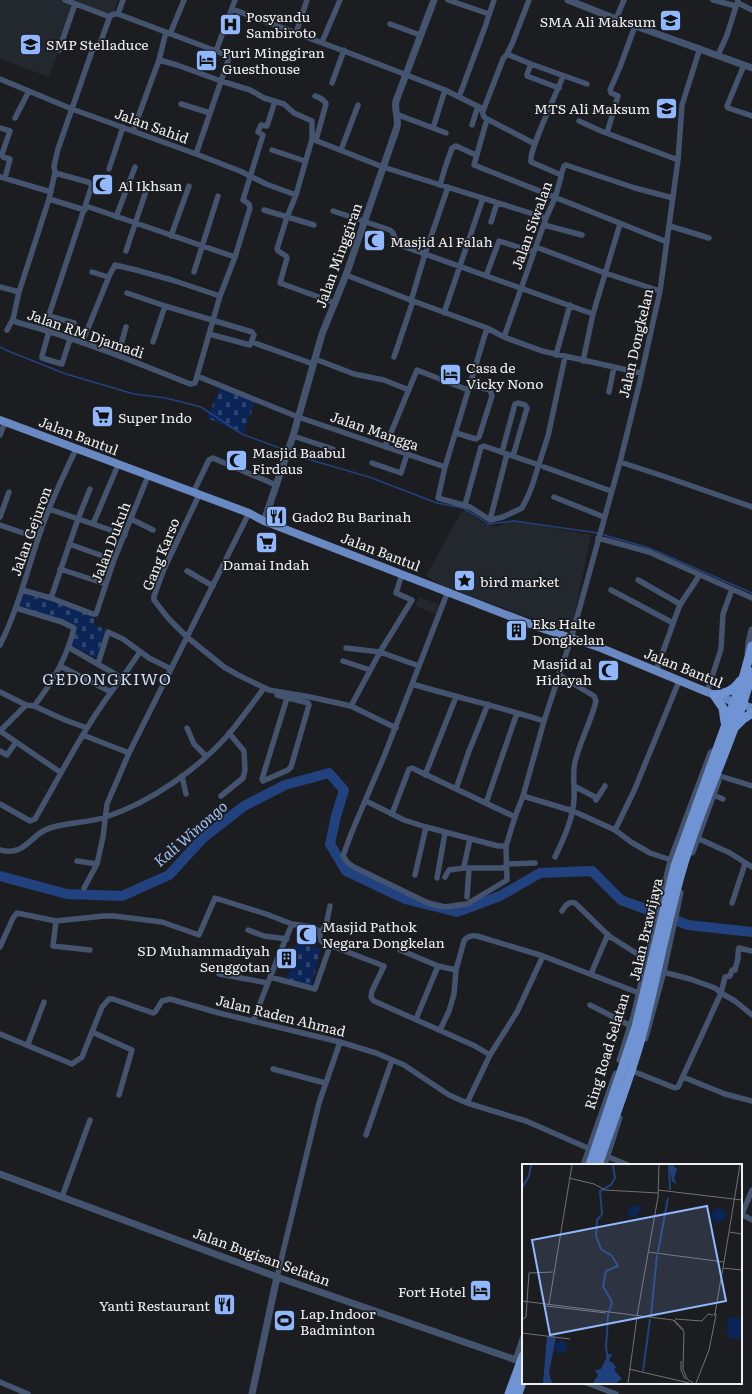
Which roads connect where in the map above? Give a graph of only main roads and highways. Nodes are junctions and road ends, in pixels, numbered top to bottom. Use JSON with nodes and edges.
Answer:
{"nodes":[{"id":1,"x":3,"y":421,"type":"edge"},
{"id":2,"x":752,"y":646,"type":"edge"},
{"id":3,"x":748,"y":677,"type":"edge"},
{"id":4,"x":711,"y":694,"type":"junction"},
{"id":5,"x":752,"y":698,"type":"edge"},
{"id":6,"x":735,"y":702,"type":"junction"},
{"id":7,"x":752,"y":708,"type":"edge"},
{"id":8,"x":752,"y":714,"type":"edge"},
{"id":9,"x":729,"y":729,"type":"junction"},
{"id":10,"x":721,"y":750,"type":"junction"},
{"id":11,"x":671,"y":895,"type":"junction"},
{"id":12,"x":659,"y":948,"type":"junction"},
{"id":13,"x":590,"y":1164,"type":"edge"},
{"id":14,"x":598,"y":1164,"type":"edge"},
{"id":15,"x":519,"y":1358,"type":"edge"},
{"id":16,"x":506,"y":1394,"type":"edge"},
{"id":17,"x":510,"y":1394,"type":"edge"}],
"edges":[{"from":1,"to":4,"type":"main road","name":"Jalan Bantul"},
{"from":2,"to":3,"type":"highway","name":"Jalan Brawijaya"},
{"from":3,"to":4,"type":"highway"},
{"from":3,"to":5,"type":"highway"},
{"from":3,"to":6,"type":"highway","name":"Jalan Brawijaya"},
{"from":4,"to":6,"type":"main road","name":"Jalan Bantul"},
{"from":4,"to":9,"type":"highway"},
{"from":6,"to":7,"type":"main road","name":"Jalan Bantul"},
{"from":6,"to":9,"type":"highway","name":"Jalan Brawijaya"},
{"from":8,"to":9,"type":"highway"},
{"from":9,"to":10,"type":"highway","name":"Jalan Brawijaya"},
{"from":10,"to":11,"type":"highway","name":"Jalan Brawijaya"},
{"from":10,"to":11,"type":"highway","name":"Jalan Brawijaya"},
{"from":11,"to":12,"type":"highway","name":"Jalan Brawijaya"},
{"from":12,"to":13,"type":"highway","name":"Jalan Brawijaya"},
{"from":12,"to":14,"type":"highway","name":"Jalan Brawijaya"},
{"from":15,"to":16,"type":"highway"},
{"from":15,"to":17,"type":"highway"}]}
